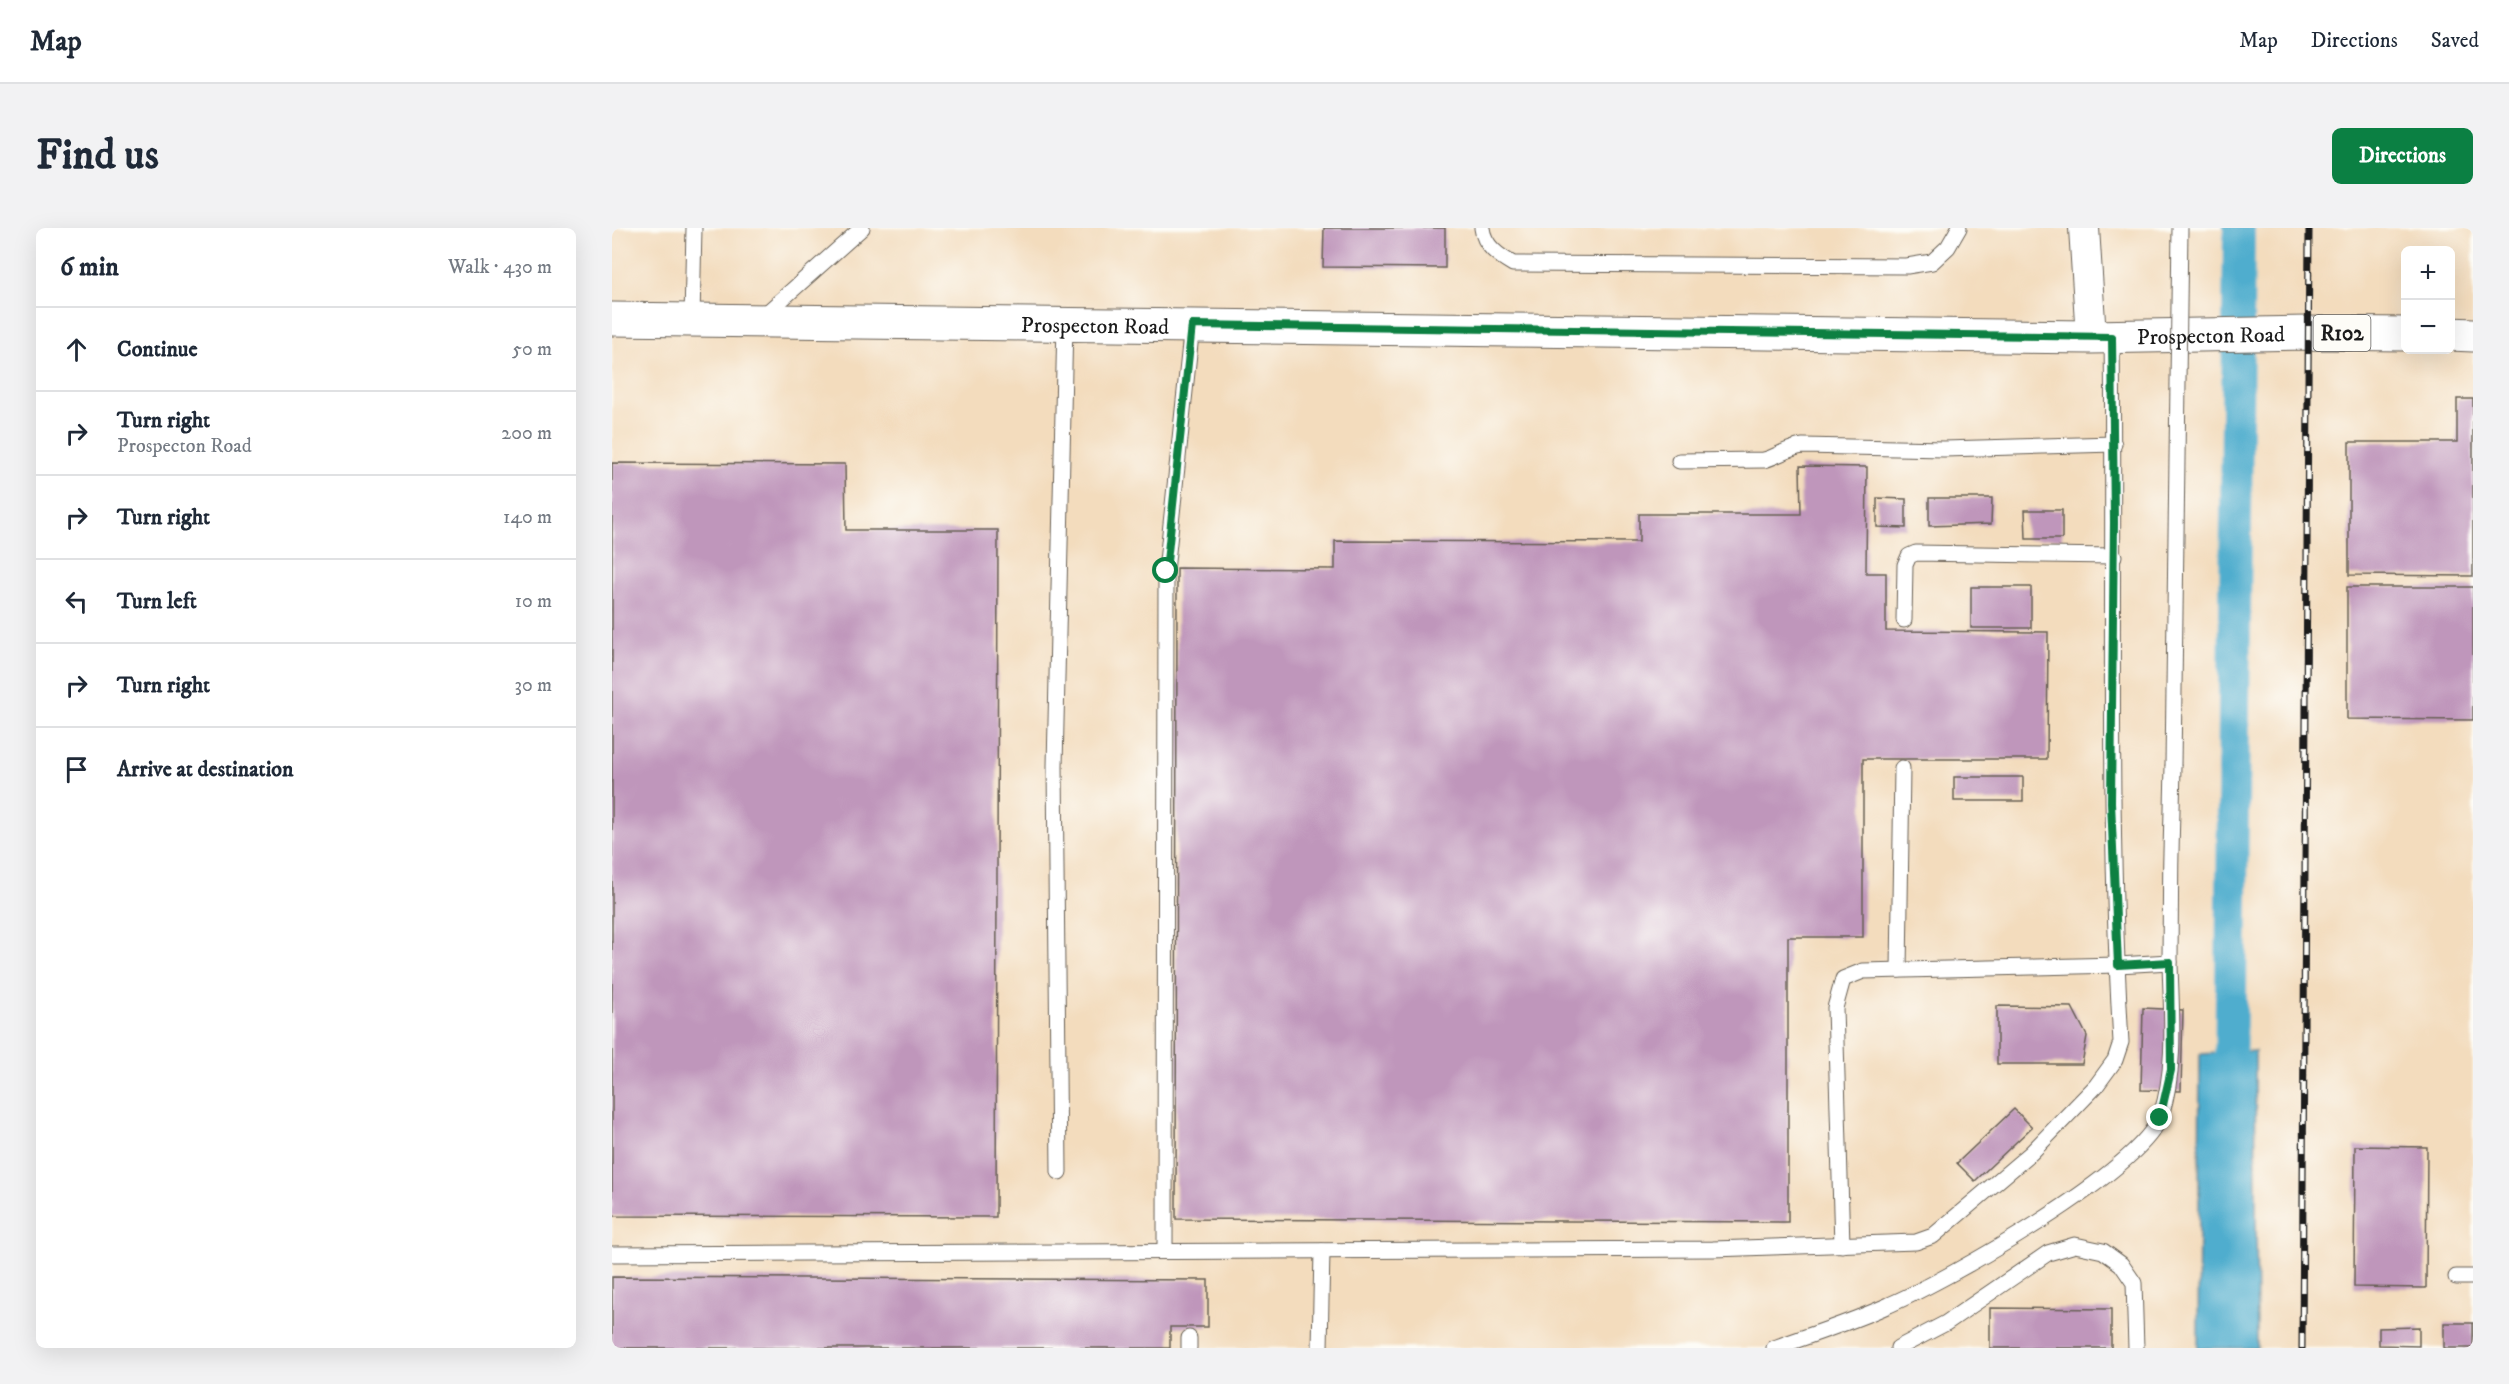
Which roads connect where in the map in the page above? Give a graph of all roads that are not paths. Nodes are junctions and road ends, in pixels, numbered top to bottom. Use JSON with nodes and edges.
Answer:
{"nodes":[{"id":1,"x":693,"y":228,"type":"edge"},
{"id":2,"x":862,"y":228,"type":"edge"},
{"id":3,"x":1482,"y":228,"type":"edge"},
{"id":4,"x":1959,"y":228,"type":"edge"},
{"id":5,"x":2084,"y":228,"type":"edge"},
{"id":6,"x":2180,"y":228,"type":"edge"},
{"id":7,"x":612,"y":319,"type":"edge"},
{"id":8,"x":692,"y":319,"type":"junction"},
{"id":9,"x":760,"y":319,"type":"junction"},
{"id":10,"x":1065,"y":323,"type":"junction"},
{"id":11,"x":1192,"y":325,"type":"junction"},
{"id":12,"x":2401,"y":334,"type":"edge"},
{"id":13,"x":2455,"y":334,"type":"edge"},
{"id":14,"x":2473,"y":335,"type":"edge"},
{"id":15,"x":2102,"y":337,"type":"junction"},
{"id":16,"x":2114,"y":444,"type":"junction"},
{"id":17,"x":1679,"y":461,"type":"dead end"},
{"id":18,"x":2114,"y":556,"type":"junction"},
{"id":19,"x":1904,"y":620,"type":"dead end"},
{"id":20,"x":1902,"y":768,"type":"dead end"},
{"id":21,"x":2170,"y":962,"type":"junction"},
{"id":22,"x":2118,"y":965,"type":"junction"},
{"id":23,"x":1899,"y":970,"type":"junction"},
{"id":24,"x":1059,"y":1172,"type":"dead end"},
{"id":25,"x":1842,"y":1245,"type":"junction"},
{"id":26,"x":1165,"y":1250,"type":"junction"},
{"id":27,"x":1322,"y":1251,"type":"junction"},
{"id":28,"x":612,"y":1254,"type":"edge"},
{"id":29,"x":2456,"y":1277,"type":"dead end"},
{"id":30,"x":2473,"y":1277,"type":"edge"},
{"id":31,"x":1320,"y":1348,"type":"edge"},
{"id":32,"x":1774,"y":1348,"type":"edge"},
{"id":33,"x":1898,"y":1348,"type":"edge"},
{"id":34,"x":2136,"y":1348,"type":"edge"}],
"edges":[{"from":1,"to":8,"type":"lane"},
{"from":2,"to":9,"type":"lane"},
{"from":3,"to":4,"type":"lane"},
{"from":5,"to":15,"type":"street"},
{"from":6,"to":21,"type":"lane","bridge":true},
{"from":7,"to":8,"type":"main road","name":"Prospecton Road","number":"R102"},
{"from":8,"to":9,"type":"main road","name":"Prospecton Road","number":"R102"},
{"from":9,"to":10,"type":"main road","name":"Prospecton Road","number":"R102"},
{"from":10,"to":11,"type":"main road","name":"Prospecton Road","number":"R102"},
{"from":10,"to":24,"type":"lane"},
{"from":11,"to":15,"type":"main road","name":"Prospecton Road","number":"R102"},
{"from":11,"to":26,"type":"lane"},
{"from":12,"to":15,"type":"main road","name":"Prospecton Road","number":"R102"},
{"from":13,"to":14,"type":"main road"},
{"from":15,"to":16,"type":"lane"},
{"from":16,"to":17,"type":"lane"},
{"from":16,"to":18,"type":"lane"},
{"from":18,"to":19,"type":"lane"},
{"from":18,"to":22,"type":"lane"},
{"from":20,"to":23,"type":"lane"},
{"from":21,"to":22,"type":"lane"},
{"from":21,"to":32,"type":"lane"},
{"from":22,"to":23,"type":"lane"},
{"from":22,"to":25,"type":"lane"},
{"from":23,"to":25,"type":"lane"},
{"from":25,"to":27,"type":"lane"},
{"from":26,"to":27,"type":"lane"},
{"from":26,"to":28,"type":"lane"},
{"from":27,"to":31,"type":"lane"},
{"from":29,"to":30,"type":"lane"},
{"from":33,"to":34,"type":"lane"}]}
